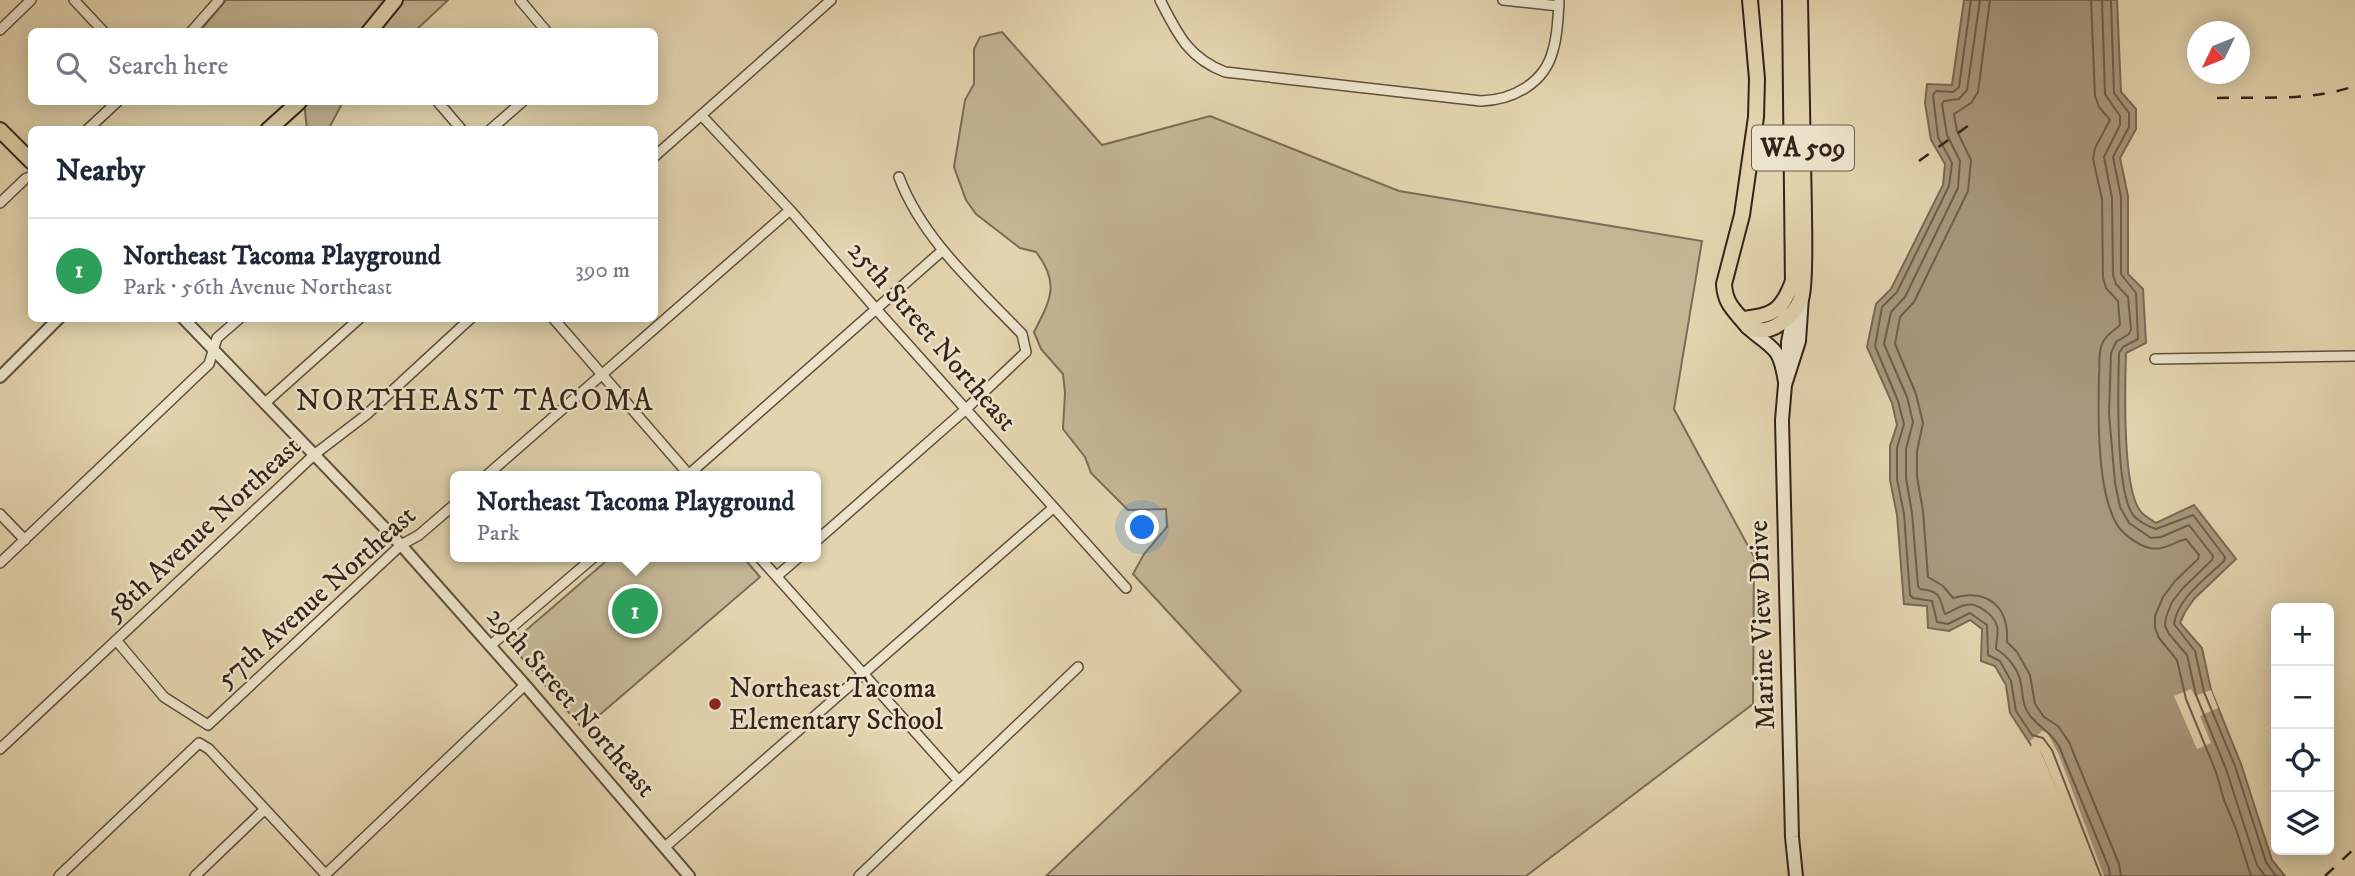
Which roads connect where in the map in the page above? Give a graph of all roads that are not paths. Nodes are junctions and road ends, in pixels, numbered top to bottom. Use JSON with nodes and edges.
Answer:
{"nodes":[{"id":1,"x":31,"y":0,"type":"edge"},
{"id":2,"x":74,"y":0,"type":"edge"},
{"id":3,"x":219,"y":0,"type":"edge"},
{"id":4,"x":395,"y":0,"type":"edge"},
{"id":5,"x":520,"y":0,"type":"edge"},
{"id":6,"x":831,"y":0,"type":"edge"},
{"id":7,"x":1160,"y":0,"type":"edge"},
{"id":8,"x":1503,"y":0,"type":"edge"},
{"id":9,"x":1751,"y":0,"type":"edge"},
{"id":10,"x":1790,"y":0,"type":"edge"},
{"id":11,"x":1800,"y":0,"type":"edge"},
{"id":12,"x":1559,"y":3,"type":"edge"},
{"id":13,"x":100,"y":28,"type":"edge"},
{"id":14,"x":194,"y":28,"type":"edge"},
{"id":15,"x":372,"y":28,"type":"edge"},
{"id":16,"x":544,"y":28,"type":"edge"},
{"id":17,"x":0,"y":30,"type":"edge"},
{"id":18,"x":114,"y":105,"type":"edge"},
{"id":19,"x":296,"y":105,"type":"edge"},
{"id":20,"x":441,"y":105,"type":"edge"},
{"id":21,"x":519,"y":105,"type":"edge"},
{"id":22,"x":702,"y":116,"type":"junction"},
{"id":23,"x":91,"y":126,"type":"edge"},
{"id":24,"x":272,"y":126,"type":"edge"},
{"id":25,"x":459,"y":126,"type":"edge"},
{"id":26,"x":495,"y":126,"type":"edge"},
{"id":27,"x":0,"y":130,"type":"edge"},
{"id":28,"x":658,"y":154,"type":"edge"},
{"id":29,"x":28,"y":158,"type":"edge"},
{"id":30,"x":899,"y":177,"type":"dead end"},
{"id":31,"x":28,"y":178,"type":"edge"},
{"id":32,"x":0,"y":203,"type":"edge"},
{"id":33,"x":790,"y":209,"type":"junction"},
{"id":34,"x":943,"y":250,"type":"junction"},
{"id":35,"x":1793,"y":281,"type":"junction"},
{"id":36,"x":1802,"y":297,"type":"junction"},
{"id":37,"x":876,"y":309,"type":"junction"},
{"id":38,"x":1794,"y":311,"type":"junction"},
{"id":39,"x":1748,"y":321,"type":"junction"},
{"id":40,"x":55,"y":322,"type":"edge"},
{"id":41,"x":187,"y":322,"type":"edge"},
{"id":42,"x":235,"y":322,"type":"edge"},
{"id":43,"x":355,"y":322,"type":"edge"},
{"id":44,"x":467,"y":322,"type":"edge"},
{"id":45,"x":556,"y":322,"type":"edge"},
{"id":46,"x":1774,"y":327,"type":"junction"},
{"id":47,"x":1788,"y":342,"type":"junction"},
{"id":48,"x":214,"y":352,"type":"junction"},
{"id":49,"x":2355,"y":356,"type":"edge"},
{"id":50,"x":2155,"y":359,"type":"dead end"},
{"id":51,"x":602,"y":375,"type":"junction"},
{"id":52,"x":0,"y":377,"type":"edge"},
{"id":53,"x":1787,"y":380,"type":"junction"},
{"id":54,"x":265,"y":403,"type":"junction"},
{"id":55,"x":965,"y":410,"type":"junction"},
{"id":56,"x":315,"y":454,"type":"junction"},
{"id":57,"x":492,"y":471,"type":"edge"},
{"id":58,"x":685,"y":471,"type":"edge"},
{"id":59,"x":695,"y":471,"type":"edge"},
{"id":60,"x":450,"y":508,"type":"edge"},
{"id":61,"x":1053,"y":508,"type":"junction"},
{"id":62,"x":0,"y":514,"type":"edge"},
{"id":63,"x":821,"y":537,"type":"edge"},
{"id":64,"x":25,"y":540,"type":"junction"},
{"id":65,"x":401,"y":545,"type":"junction"},
{"id":66,"x":588,"y":562,"type":"edge"},
{"id":67,"x":764,"y":562,"type":"edge"},
{"id":68,"x":793,"y":562,"type":"edge"},
{"id":69,"x":0,"y":564,"type":"edge"},
{"id":70,"x":777,"y":576,"type":"junction"},
{"id":71,"x":1126,"y":588,"type":"dead end"},
{"id":72,"x":116,"y":640,"type":"junction"},
{"id":73,"x":491,"y":645,"type":"junction"},
{"id":74,"x":1078,"y":667,"type":"dead end"},
{"id":75,"x":865,"y":674,"type":"junction"},
{"id":76,"x":525,"y":685,"type":"junction"},
{"id":77,"x":0,"y":749,"type":"edge"},
{"id":78,"x":959,"y":781,"type":"junction"},
{"id":79,"x":265,"y":809,"type":"junction"},
{"id":80,"x":665,"y":847,"type":"junction"},
{"id":81,"x":327,"y":875,"type":"edge"},
{"id":82,"x":59,"y":876,"type":"edge"},
{"id":83,"x":195,"y":876,"type":"edge"},
{"id":84,"x":689,"y":876,"type":"edge"},
{"id":85,"x":859,"y":876,"type":"edge"},
{"id":86,"x":1796,"y":876,"type":"edge"}],
"edges":[{"from":1,"to":17,"type":"street"},
{"from":2,"to":13,"type":"street"},
{"from":3,"to":14,"type":"street"},
{"from":4,"to":15,"type":"main road"},
{"from":5,"to":16,"type":"street"},
{"from":6,"to":22,"type":"street"},
{"from":7,"to":12,"type":"street"},
{"from":8,"to":12,"type":"street"},
{"from":9,"to":39,"type":"main road"},
{"from":10,"to":35,"type":"main road","name":"Marine View Drive","number":"WA 509"},
{"from":11,"to":36,"type":"main road","name":"Marine View Drive","number":"WA 509"},
{"from":18,"to":23,"type":"street"},
{"from":19,"to":24,"type":"main road"},
{"from":20,"to":25,"type":"street"},
{"from":21,"to":26,"type":"street"},
{"from":22,"to":28,"type":"street"},
{"from":22,"to":33,"type":"street","name":"25th Street Northeast"},
{"from":27,"to":29,"type":"main road"},
{"from":30,"to":34,"type":"street"},
{"from":31,"to":32,"type":"street"},
{"from":33,"to":37,"type":"street","name":"25th Street Northeast"},
{"from":33,"to":51,"type":"street"},
{"from":34,"to":37,"type":"street"},
{"from":34,"to":55,"type":"street"},
{"from":35,"to":38,"type":"main road","name":"Marine View Drive","number":"WA 509"},
{"from":35,"to":39,"type":"main road"},
{"from":36,"to":38,"type":"main road"},
{"from":36,"to":53,"type":"main road","name":"Marine View Drive","number":"WA 509"},
{"from":37,"to":55,"type":"street","name":"25th Street Northeast"},
{"from":37,"to":59,"type":"street"},
{"from":38,"to":46,"type":"main road"},
{"from":38,"to":47,"type":"main road","name":"Marine View Drive","number":"WA 509"},
{"from":39,"to":46,"type":"main road"},
{"from":39,"to":53,"type":"main road"},
{"from":40,"to":52,"type":"street"},
{"from":41,"to":48,"type":"street","name":"29th Street Northeast"},
{"from":42,"to":48,"type":"street"},
{"from":43,"to":54,"type":"street"},
{"from":44,"to":56,"type":"street","name":"58th Avenue Northeast"},
{"from":45,"to":51,"type":"street"},
{"from":46,"to":47,"type":"main road"},
{"from":47,"to":53,"type":"main road","name":"Marine View Drive","number":"WA 509"},
{"from":48,"to":54,"type":"street","name":"29th Street Northeast"},
{"from":48,"to":64,"type":"street"},
{"from":49,"to":50,"type":"street"},
{"from":51,"to":57,"type":"street"},
{"from":51,"to":58,"type":"street"},
{"from":53,"to":86,"type":"main road","name":"Marine View Drive","number":"WA 509"},
{"from":54,"to":56,"type":"street","name":"29th Street Northeast"},
{"from":55,"to":61,"type":"street","name":"25th Street Northeast"},
{"from":55,"to":63,"type":"street"},
{"from":56,"to":65,"type":"street","name":"29th Street Northeast"},
{"from":56,"to":72,"type":"street","name":"58th Avenue Northeast"},
{"from":60,"to":65,"type":"street","name":"57th Avenue Northeast"},
{"from":61,"to":71,"type":"street","name":"25th Street Northeast"},
{"from":61,"to":75,"type":"street"},
{"from":62,"to":64,"type":"street"},
{"from":64,"to":69,"type":"street"},
{"from":65,"to":72,"type":"street","name":"57th Avenue Northeast"},
{"from":65,"to":73,"type":"street","name":"29th Street Northeast"},
{"from":66,"to":73,"type":"street"},
{"from":67,"to":70,"type":"street"},
{"from":68,"to":70,"type":"street"},
{"from":70,"to":75,"type":"street"},
{"from":72,"to":77,"type":"street","name":"58th Avenue Northeast"},
{"from":73,"to":76,"type":"street","name":"29th Street Northeast"},
{"from":74,"to":78,"type":"street"},
{"from":75,"to":78,"type":"street"},
{"from":75,"to":80,"type":"street"},
{"from":76,"to":80,"type":"street","name":"29th Street Northeast"},
{"from":76,"to":81,"type":"street"},
{"from":78,"to":85,"type":"street"},
{"from":79,"to":81,"type":"street"},
{"from":79,"to":82,"type":"street"},
{"from":79,"to":83,"type":"street"},
{"from":80,"to":84,"type":"street","name":"29th Street Northeast"}]}
